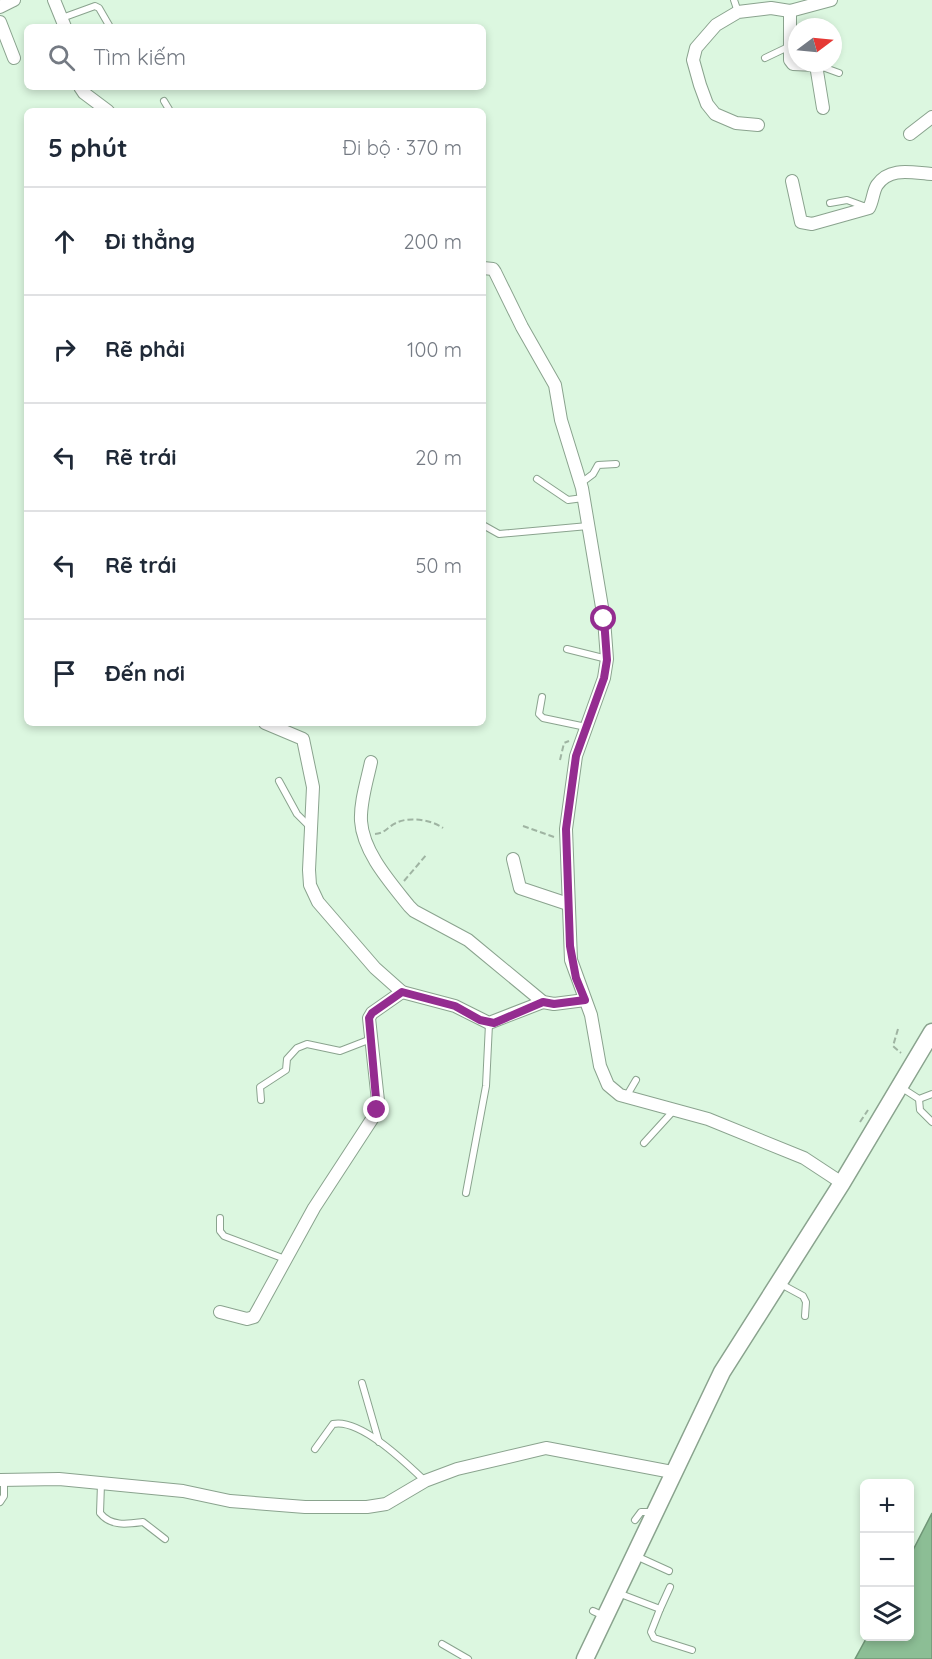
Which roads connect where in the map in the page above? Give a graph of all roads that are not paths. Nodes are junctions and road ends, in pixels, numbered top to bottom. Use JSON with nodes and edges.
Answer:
{"nodes":[{"id":1,"x":14,"y":0,"type":"edge"},
{"id":2,"x":54,"y":0,"type":"edge"},
{"id":3,"x":831,"y":0,"type":"edge"},
{"id":4,"x":736,"y":6,"type":"edge"},
{"id":5,"x":0,"y":7,"type":"edge"},
{"id":6,"x":790,"y":11,"type":"junction"},
{"id":7,"x":790,"y":18,"type":"edge"},
{"id":8,"x":0,"y":22,"type":"edge"},
{"id":9,"x":63,"y":22,"type":"edge"},
{"id":10,"x":108,"y":24,"type":"edge"},
{"id":11,"x":788,"y":47,"type":"edge"},
{"id":12,"x":14,"y":58,"type":"dead end"},
{"id":13,"x":765,"y":58,"type":"dead end"},
{"id":14,"x":817,"y":72,"type":"edge"},
{"id":15,"x":834,"y":72,"type":"edge"},
{"id":16,"x":839,"y":74,"type":"dead end"},
{"id":17,"x":83,"y":90,"type":"edge"},
{"id":18,"x":164,"y":101,"type":"dead end"},
{"id":19,"x":103,"y":108,"type":"edge"},
{"id":20,"x":168,"y":108,"type":"edge"},
{"id":21,"x":823,"y":108,"type":"dead end"},
{"id":22,"x":932,"y":117,"type":"edge"},
{"id":23,"x":758,"y":125,"type":"dead end"},
{"id":24,"x":910,"y":134,"type":"dead end"},
{"id":25,"x":932,"y":174,"type":"edge"},
{"id":26,"x":792,"y":181,"type":"dead end"},
{"id":27,"x":830,"y":203,"type":"dead end"},
{"id":28,"x":869,"y":208,"type":"junction"},
{"id":29,"x":486,"y":268,"type":"edge"},
{"id":30,"x":616,"y":464,"type":"dead end"},
{"id":31,"x":537,"y":479,"type":"dead end"},
{"id":32,"x":580,"y":483,"type":"junction"},
{"id":33,"x":583,"y":498,"type":"junction"},
{"id":34,"x":588,"y":526,"type":"junction"},
{"id":35,"x":486,"y":527,"type":"edge"},
{"id":36,"x":567,"y":650,"type":"dead end"},
{"id":37,"x":607,"y":660,"type":"junction"},
{"id":38,"x":542,"y":697,"type":"dead end"},
{"id":39,"x":272,"y":726,"type":"edge"},
{"id":40,"x":586,"y":727,"type":"junction"},
{"id":41,"x":371,"y":762,"type":"dead end"},
{"id":42,"x":279,"y":781,"type":"dead end"},
{"id":43,"x":312,"y":828,"type":"junction"},
{"id":44,"x":513,"y":859,"type":"dead end"},
{"id":45,"x":568,"y":904,"type":"junction"},
{"id":46,"x":402,"y":992,"type":"junction"},
{"id":47,"x":585,"y":1000,"type":"junction"},
{"id":48,"x":543,"y":1002,"type":"junction"},
{"id":49,"x":489,"y":1023,"type":"junction"},
{"id":50,"x":932,"y":1032,"type":"edge"},
{"id":51,"x":371,"y":1039,"type":"junction"},
{"id":52,"x":636,"y":1080,"type":"dead end"},
{"id":53,"x":899,"y":1086,"type":"junction"},
{"id":54,"x":932,"y":1094,"type":"edge"},
{"id":55,"x":626,"y":1097,"type":"junction"},
{"id":56,"x":919,"y":1099,"type":"junction"},
{"id":57,"x":261,"y":1100,"type":"dead end"},
{"id":58,"x":675,"y":1109,"type":"junction"},
{"id":59,"x":932,"y":1122,"type":"edge"},
{"id":60,"x":644,"y":1143,"type":"dead end"},
{"id":61,"x":842,"y":1182,"type":"junction"},
{"id":62,"x":465,"y":1193,"type":"dead end"},
{"id":63,"x":220,"y":1218,"type":"dead end"},
{"id":64,"x":285,"y":1259,"type":"junction"},
{"id":65,"x":778,"y":1283,"type":"junction"},
{"id":66,"x":220,"y":1312,"type":"dead end"},
{"id":67,"x":805,"y":1316,"type":"dead end"},
{"id":68,"x":362,"y":1383,"type":"dead end"},
{"id":69,"x":379,"y":1442,"type":"junction"},
{"id":70,"x":315,"y":1449,"type":"dead end"},
{"id":71,"x":672,"y":1472,"type":"junction"},
{"id":72,"x":2,"y":1480,"type":"edge"},
{"id":73,"x":425,"y":1481,"type":"junction"},
{"id":74,"x":101,"y":1484,"type":"junction"},
{"id":75,"x":0,"y":1502,"type":"edge"},
{"id":76,"x":654,"y":1512,"type":"junction"},
{"id":77,"x":635,"y":1520,"type":"dead end"},
{"id":78,"x":165,"y":1539,"type":"dead end"},
{"id":79,"x":635,"y":1556,"type":"junction"},
{"id":80,"x":669,"y":1571,"type":"dead end"},
{"id":81,"x":669,"y":1587,"type":"dead end"},
{"id":82,"x":617,"y":1592,"type":"junction"},
{"id":83,"x":660,"y":1609,"type":"junction"},
{"id":84,"x":442,"y":1644,"type":"dead end"},
{"id":85,"x":692,"y":1650,"type":"dead end"},
{"id":86,"x":468,"y":1659,"type":"edge"},
{"id":87,"x":585,"y":1659,"type":"edge"}],
"edges":[{"from":1,"to":5,"type":"street"},
{"from":2,"to":9,"type":"street"},
{"from":3,"to":6,"type":"street"},
{"from":4,"to":6,"type":"street"},
{"from":4,"to":23,"type":"street"},
{"from":6,"to":7,"type":"street"},
{"from":8,"to":12,"type":"street"},
{"from":9,"to":10,"type":"lane"},
{"from":11,"to":13,"type":"lane"},
{"from":14,"to":21,"type":"street"},
{"from":15,"to":16,"type":"lane"},
{"from":17,"to":19,"type":"street"},
{"from":18,"to":20,"type":"lane"},
{"from":22,"to":24,"type":"street"},
{"from":25,"to":28,"type":"street"},
{"from":26,"to":28,"type":"street"},
{"from":27,"to":28,"type":"lane"},
{"from":29,"to":32,"type":"street"},
{"from":30,"to":32,"type":"lane"},
{"from":31,"to":33,"type":"lane"},
{"from":32,"to":33,"type":"street"},
{"from":33,"to":34,"type":"street"},
{"from":34,"to":35,"type":"lane"},
{"from":34,"to":37,"type":"street"},
{"from":36,"to":37,"type":"lane"},
{"from":37,"to":40,"type":"street"},
{"from":38,"to":40,"type":"lane"},
{"from":39,"to":43,"type":"street"},
{"from":40,"to":45,"type":"street"},
{"from":41,"to":48,"type":"street"},
{"from":42,"to":43,"type":"lane"},
{"from":43,"to":46,"type":"street"},
{"from":44,"to":45,"type":"street"},
{"from":45,"to":47,"type":"street"},
{"from":46,"to":49,"type":"street"},
{"from":46,"to":51,"type":"street"},
{"from":47,"to":48,"type":"street"},
{"from":47,"to":55,"type":"street"},
{"from":48,"to":49,"type":"street"},
{"from":49,"to":62,"type":"lane"},
{"from":50,"to":53,"type":"street"},
{"from":51,"to":57,"type":"lane"},
{"from":51,"to":64,"type":"street"},
{"from":52,"to":55,"type":"lane"},
{"from":53,"to":56,"type":"lane"},
{"from":53,"to":61,"type":"street"},
{"from":54,"to":56,"type":"lane"},
{"from":55,"to":58,"type":"street"},
{"from":56,"to":59,"type":"lane"},
{"from":58,"to":60,"type":"lane"},
{"from":58,"to":61,"type":"street"},
{"from":61,"to":65,"type":"street"},
{"from":63,"to":64,"type":"lane"},
{"from":64,"to":66,"type":"street"},
{"from":65,"to":67,"type":"lane"},
{"from":65,"to":71,"type":"street"},
{"from":68,"to":69,"type":"lane"},
{"from":69,"to":70,"type":"lane"},
{"from":69,"to":73,"type":"lane"},
{"from":71,"to":73,"type":"street"},
{"from":71,"to":76,"type":"street"},
{"from":72,"to":74,"type":"street"},
{"from":72,"to":75,"type":"lane"},
{"from":73,"to":74,"type":"street"},
{"from":74,"to":78,"type":"lane"},
{"from":76,"to":77,"type":"lane"},
{"from":76,"to":79,"type":"street"},
{"from":79,"to":80,"type":"lane"},
{"from":79,"to":82,"type":"street"},
{"from":81,"to":83,"type":"lane"},
{"from":82,"to":83,"type":"lane"},
{"from":82,"to":87,"type":"street"},
{"from":83,"to":85,"type":"lane"},
{"from":84,"to":86,"type":"lane"}]}
